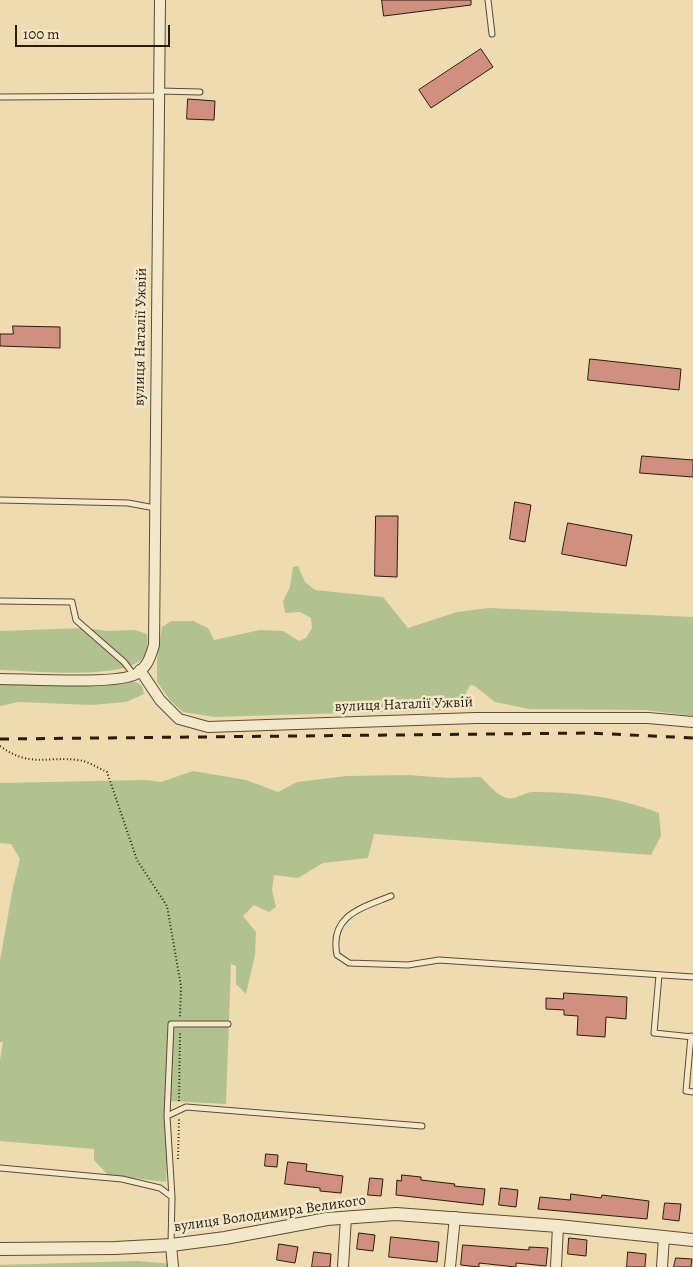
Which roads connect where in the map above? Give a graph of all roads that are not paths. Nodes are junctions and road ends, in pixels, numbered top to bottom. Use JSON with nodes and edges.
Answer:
{"nodes":[{"id":1,"x":160,"y":0,"type":"edge"},
{"id":2,"x":488,"y":0,"type":"edge"},
{"id":3,"x":492,"y":34,"type":"dead end"},
{"id":4,"x":200,"y":92,"type":"dead end"},
{"id":5,"x":159,"y":93,"type":"junction"},
{"id":6,"x":0,"y":97,"type":"edge"},
{"id":7,"x":0,"y":500,"type":"edge"},
{"id":8,"x":155,"y":508,"type":"junction"},
{"id":9,"x":0,"y":601,"type":"edge"},
{"id":10,"x":137,"y":672,"type":"junction"},
{"id":11,"x":0,"y":680,"type":"edge"},
{"id":12,"x":693,"y":722,"type":"edge"},
{"id":13,"x":391,"y":896,"type":"dead end"},
{"id":14,"x":659,"y":975,"type":"junction"},
{"id":15,"x":693,"y":977,"type":"edge"},
{"id":16,"x":228,"y":1024,"type":"dead end"},
{"id":17,"x":692,"y":1036,"type":"edge"},
{"id":18,"x":693,"y":1092,"type":"edge"},
{"id":19,"x":167,"y":1116,"type":"junction"},
{"id":20,"x":422,"y":1126,"type":"dead end"},
{"id":21,"x":0,"y":1168,"type":"edge"},
{"id":22,"x":172,"y":1196,"type":"junction"},
{"id":23,"x":346,"y":1217,"type":"junction"},
{"id":24,"x":455,"y":1218,"type":"junction"},
{"id":25,"x":558,"y":1226,"type":"junction"},
{"id":26,"x":664,"y":1237,"type":"junction"},
{"id":27,"x":693,"y":1240,"type":"edge"},
{"id":28,"x":172,"y":1245,"type":"junction"},
{"id":29,"x":0,"y":1249,"type":"edge"},
{"id":30,"x":173,"y":1267,"type":"edge"},
{"id":31,"x":343,"y":1267,"type":"edge"},
{"id":32,"x":450,"y":1267,"type":"edge"},
{"id":33,"x":556,"y":1267,"type":"edge"},
{"id":34,"x":662,"y":1267,"type":"edge"}],
"edges":[{"from":1,"to":5,"type":"street","name":"вулиця Наталії Ужвій"},
{"from":2,"to":3,"type":"lane"},
{"from":4,"to":5,"type":"lane"},
{"from":5,"to":6,"type":"lane"},
{"from":5,"to":8,"type":"street","name":"вулиця Наталії Ужвій"},
{"from":7,"to":8,"type":"lane"},
{"from":8,"to":10,"type":"street","name":"вулиця Наталії Ужвій"},
{"from":9,"to":10,"type":"lane"},
{"from":10,"to":11,"type":"street"},
{"from":10,"to":12,"type":"street","name":"вулиця Наталії Ужвій"},
{"from":13,"to":14,"type":"lane"},
{"from":14,"to":15,"type":"lane"},
{"from":14,"to":17,"type":"lane"},
{"from":16,"to":19,"type":"lane"},
{"from":17,"to":18,"type":"lane"},
{"from":19,"to":20,"type":"lane"},
{"from":19,"to":22,"type":"lane"},
{"from":21,"to":22,"type":"lane"},
{"from":22,"to":28,"type":"lane"},
{"from":23,"to":24,"type":"street","name":"вулиця Володимира Великого"},
{"from":23,"to":28,"type":"street","name":"вулиця Володимира Великого"},
{"from":23,"to":31,"type":"street"},
{"from":24,"to":25,"type":"street","name":"вулиця Володимира Великого"},
{"from":24,"to":32,"type":"street"},
{"from":25,"to":26,"type":"street","name":"вулиця Володимира Великого"},
{"from":25,"to":33,"type":"street"},
{"from":26,"to":27,"type":"street","name":"вулиця Володимира Великого"},
{"from":26,"to":34,"type":"street"},
{"from":28,"to":29,"type":"street","name":"вулиця Володимира Великого"},
{"from":28,"to":30,"type":"street"}]}
